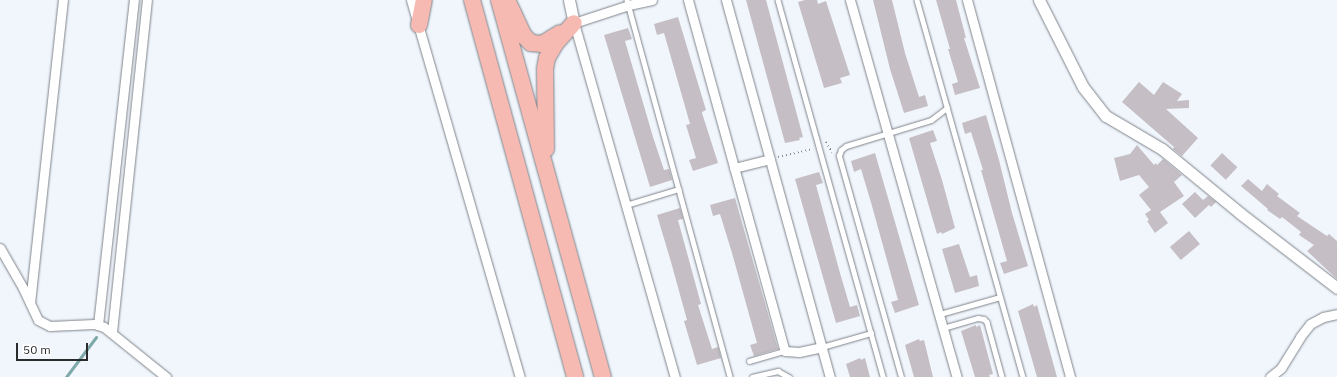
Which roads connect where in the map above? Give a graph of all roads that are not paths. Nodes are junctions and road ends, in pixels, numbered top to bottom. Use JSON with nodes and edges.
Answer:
{"nodes":[{"id":1,"x":63,"y":0,"type":"edge"},
{"id":2,"x":134,"y":0,"type":"edge"},
{"id":3,"x":148,"y":0,"type":"edge"},
{"id":4,"x":411,"y":0,"type":"edge"},
{"id":5,"x":424,"y":0,"type":"edge"},
{"id":6,"x":472,"y":0,"type":"edge"},
{"id":7,"x":499,"y":0,"type":"edge"},
{"id":8,"x":507,"y":0,"type":"edge"},
{"id":9,"x":569,"y":0,"type":"edge"},
{"id":10,"x":652,"y":0,"type":"edge"},
{"id":11,"x":688,"y":0,"type":"edge"},
{"id":12,"x":726,"y":0,"type":"edge"},
{"id":13,"x":778,"y":0,"type":"edge"},
{"id":14,"x":850,"y":0,"type":"edge"},
{"id":15,"x":917,"y":0,"type":"edge"},
{"id":16,"x":967,"y":0,"type":"edge"},
{"id":17,"x":1039,"y":0,"type":"edge"},
{"id":18,"x":628,"y":2,"type":"edge"},
{"id":19,"x":574,"y":24,"type":"junction"},
{"id":20,"x":419,"y":25,"type":"junction"},
{"id":21,"x":947,"y":108,"type":"junction"},
{"id":22,"x":888,"y":132,"type":"junction"},
{"id":23,"x":770,"y":159,"type":"junction"},
{"id":24,"x":734,"y":168,"type":"junction"},
{"id":25,"x":547,"y":175,"type":"junction"},
{"id":26,"x":679,"y":189,"type":"junction"},
{"id":27,"x":626,"y":205,"type":"junction"},
{"id":28,"x":0,"y":248,"type":"edge"},
{"id":29,"x":1337,"y":288,"type":"edge"},
{"id":30,"x":1000,"y":297,"type":"junction"},
{"id":31,"x":30,"y":303,"type":"junction"},
{"id":32,"x":940,"y":314,"type":"junction"},
{"id":33,"x":1337,"y":314,"type":"edge"},
{"id":34,"x":98,"y":325,"type":"junction"},
{"id":35,"x":944,"y":328,"type":"junction"},
{"id":36,"x":112,"y":332,"type":"junction"},
{"id":37,"x":871,"y":333,"type":"junction"},
{"id":38,"x":822,"y":347,"type":"junction"},
{"id":39,"x":785,"y":351,"type":"junction"},
{"id":40,"x":749,"y":361,"type":"dead end"},
{"id":41,"x":166,"y":377,"type":"edge"},
{"id":42,"x":520,"y":377,"type":"edge"},
{"id":43,"x":575,"y":377,"type":"edge"},
{"id":44,"x":603,"y":377,"type":"edge"},
{"id":45,"x":675,"y":377,"type":"edge"},
{"id":46,"x":730,"y":377,"type":"edge"},
{"id":47,"x":752,"y":377,"type":"edge"},
{"id":48,"x":788,"y":377,"type":"edge"},
{"id":49,"x":830,"y":377,"type":"edge"},
{"id":50,"x":883,"y":377,"type":"edge"},
{"id":51,"x":901,"y":377,"type":"edge"},
{"id":52,"x":957,"y":377,"type":"edge"},
{"id":53,"x":1002,"y":377,"type":"edge"},
{"id":54,"x":1023,"y":377,"type":"edge"},
{"id":55,"x":1070,"y":377,"type":"edge"},
{"id":56,"x":1270,"y":377,"type":"edge"}],
"edges":[{"from":1,"to":31,"type":"street"},
{"from":2,"to":34,"type":"street"},
{"from":3,"to":36,"type":"street"},
{"from":4,"to":20,"type":"street"},
{"from":5,"to":20,"type":"highway"},
{"from":6,"to":43,"type":"highway"},
{"from":7,"to":25,"type":"highway"},
{"from":8,"to":19,"type":"highway"},
{"from":9,"to":19,"type":"street"},
{"from":10,"to":18,"type":"street"},
{"from":11,"to":24,"type":"street"},
{"from":12,"to":23,"type":"street"},
{"from":13,"to":37,"type":"lane"},
{"from":14,"to":22,"type":"street"},
{"from":15,"to":21,"type":"lane"},
{"from":16,"to":55,"type":"street"},
{"from":17,"to":29,"type":"street"},
{"from":18,"to":19,"type":"street"},
{"from":18,"to":26,"type":"lane"},
{"from":19,"to":25,"type":"highway"},
{"from":19,"to":27,"type":"street"},
{"from":20,"to":42,"type":"street"},
{"from":21,"to":22,"type":"lane"},
{"from":21,"to":30,"type":"lane"},
{"from":22,"to":32,"type":"street"},
{"from":22,"to":51,"type":"lane"},
{"from":23,"to":24,"type":"street"},
{"from":23,"to":38,"type":"street"},
{"from":24,"to":39,"type":"street"},
{"from":25,"to":44,"type":"highway"},
{"from":26,"to":27,"type":"lane"},
{"from":26,"to":46,"type":"lane"},
{"from":27,"to":45,"type":"street"},
{"from":28,"to":31,"type":"street"},
{"from":30,"to":32,"type":"lane"},
{"from":30,"to":54,"type":"lane"},
{"from":31,"to":34,"type":"street"},
{"from":32,"to":35,"type":"street"},
{"from":33,"to":56,"type":"street"},
{"from":34,"to":36,"type":"street"},
{"from":35,"to":52,"type":"street"},
{"from":35,"to":53,"type":"lane"},
{"from":36,"to":41,"type":"street"},
{"from":37,"to":38,"type":"lane"},
{"from":37,"to":50,"type":"lane"},
{"from":38,"to":39,"type":"street"},
{"from":38,"to":49,"type":"street"},
{"from":39,"to":40,"type":"lane"},
{"from":47,"to":48,"type":"lane"}]}
